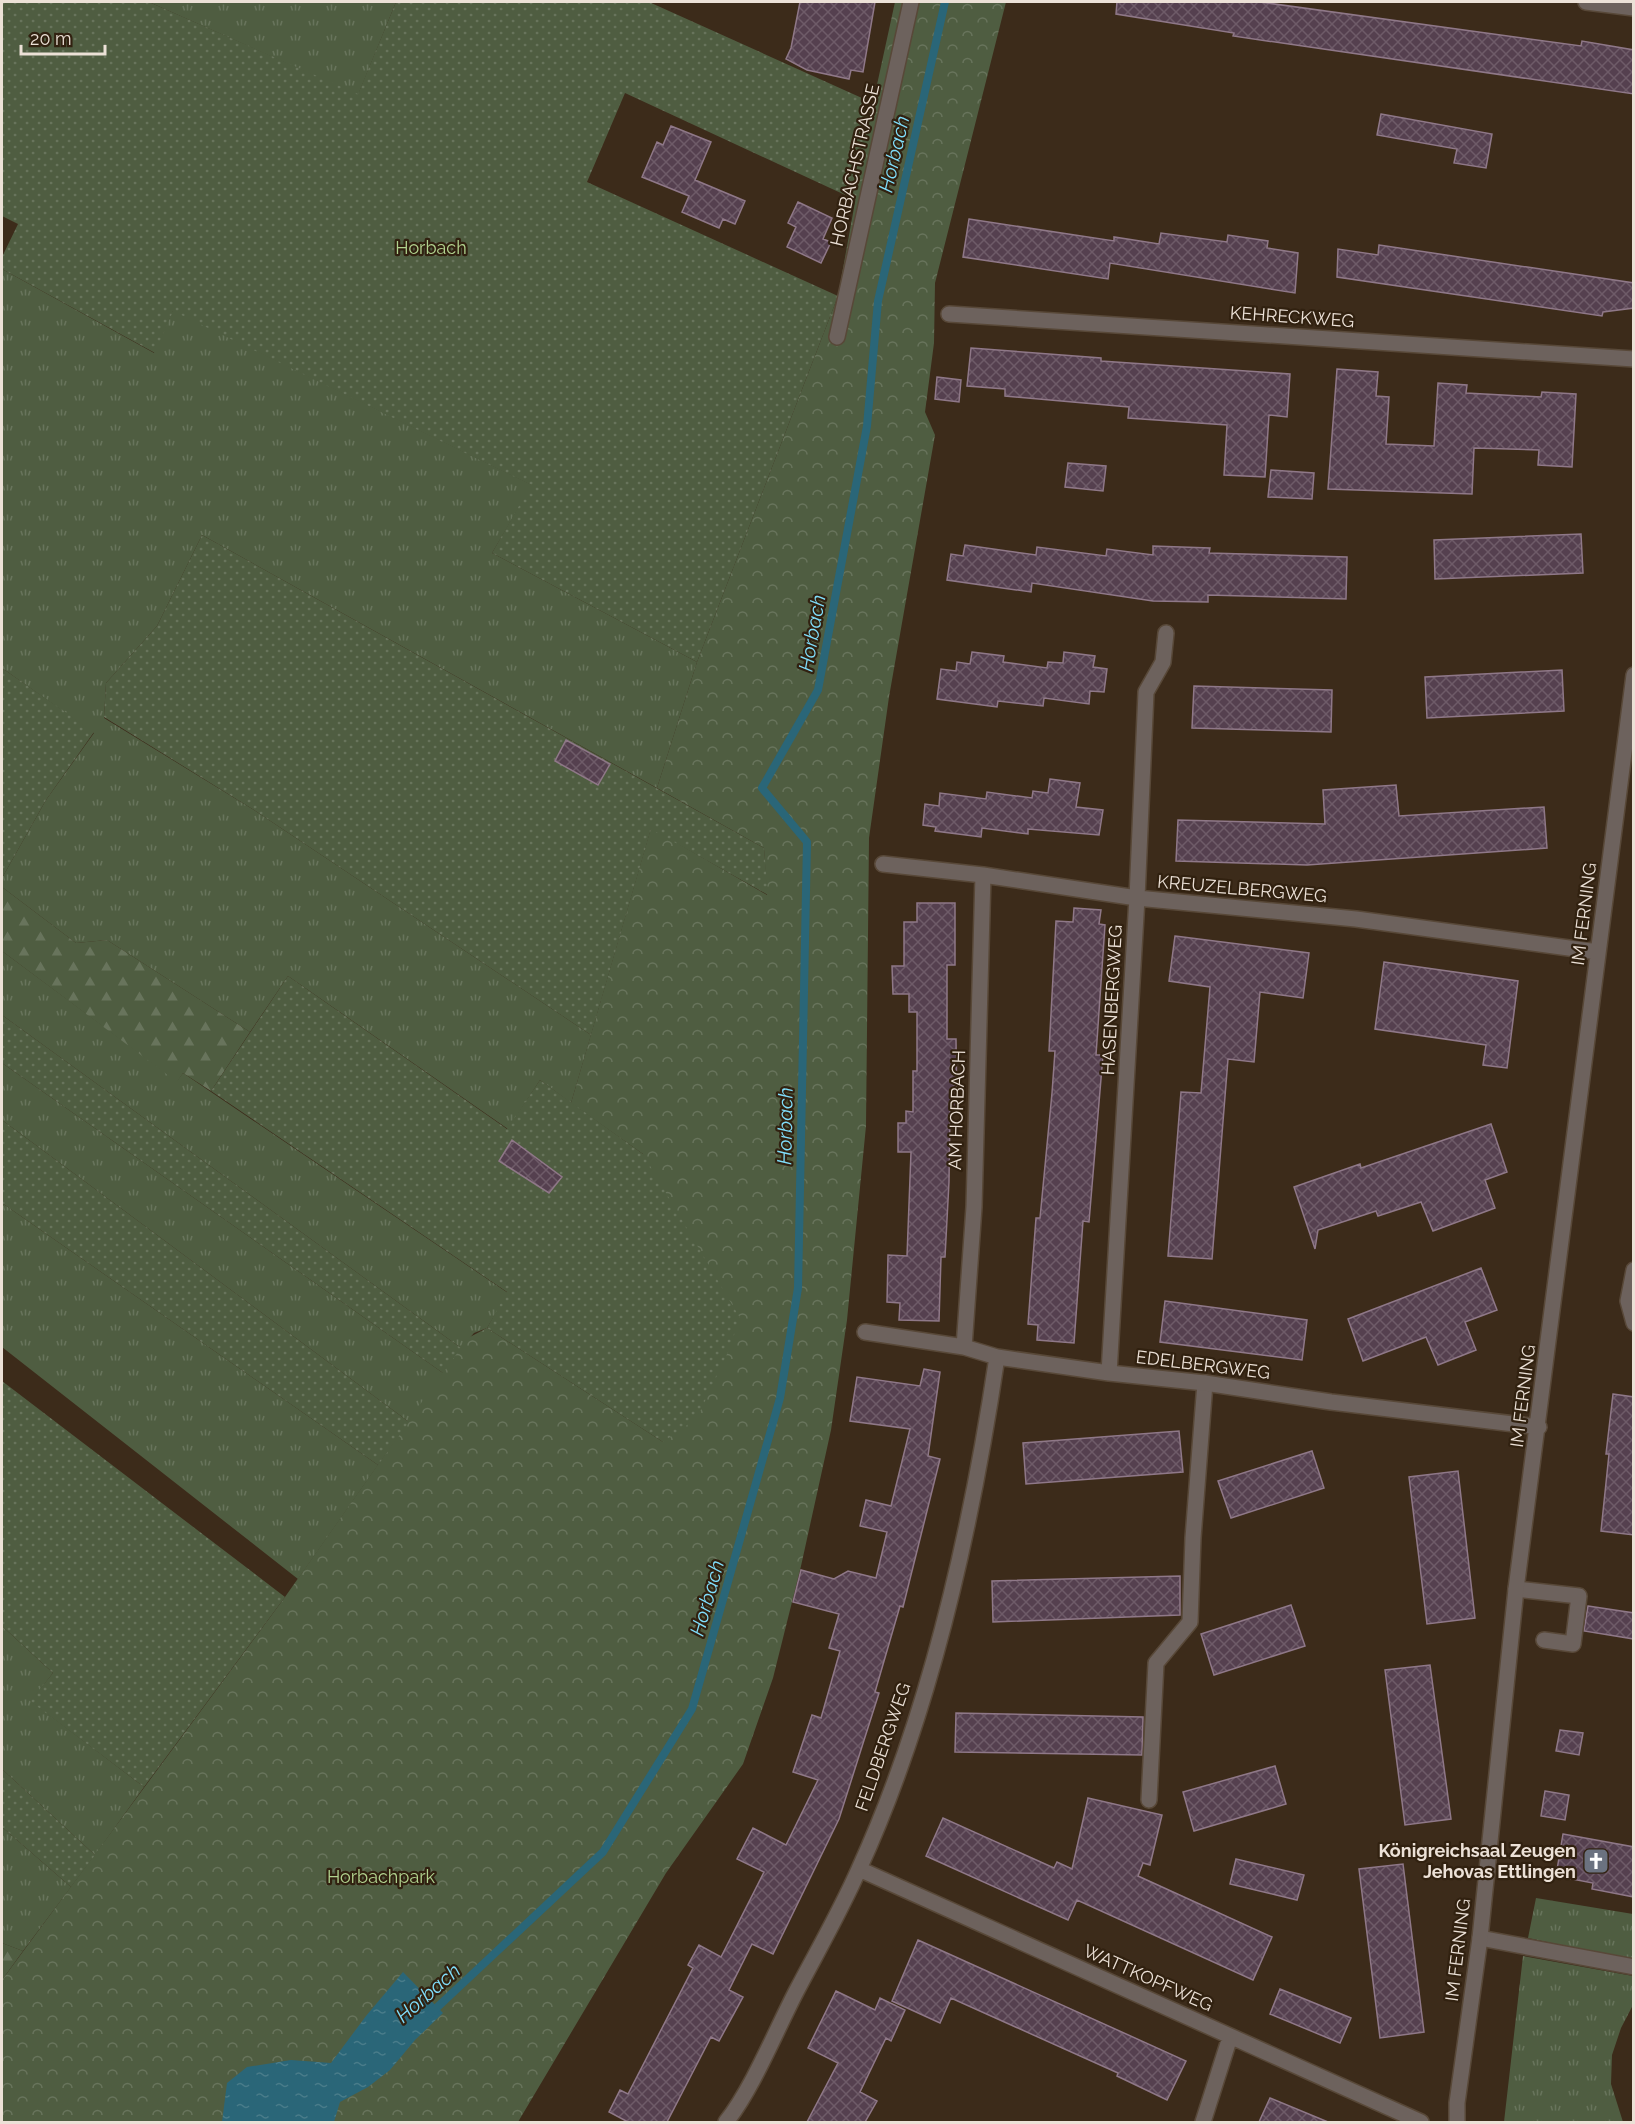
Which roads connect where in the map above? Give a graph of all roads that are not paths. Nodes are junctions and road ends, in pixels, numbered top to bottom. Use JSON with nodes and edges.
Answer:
{"nodes":[{"id":1,"x":911,"y":2,"type":"edge"},
{"id":2,"x":1586,"y":2,"type":"edge"},
{"id":3,"x":1634,"y":8,"type":"edge"},
{"id":4,"x":949,"y":314,"type":"dead end"},
{"id":5,"x":837,"y":337,"type":"dead end"},
{"id":6,"x":1634,"y":359,"type":"edge"},
{"id":7,"x":1166,"y":633,"type":"dead end"},
{"id":8,"x":1634,"y":675,"type":"edge"},
{"id":9,"x":1632,"y":702,"type":"edge"},
{"id":10,"x":883,"y":864,"type":"dead end"},
{"id":11,"x":983,"y":875,"type":"junction"},
{"id":12,"x":1137,"y":898,"type":"junction"},
{"id":13,"x":1598,"y":952,"type":"junction"},
{"id":14,"x":1634,"y":1270,"type":"edge"},
{"id":15,"x":1634,"y":1323,"type":"edge"},
{"id":16,"x":865,"y":1332,"type":"dead end"},
{"id":17,"x":964,"y":1347,"type":"junction"},
{"id":18,"x":998,"y":1357,"type":"junction"},
{"id":19,"x":1109,"y":1374,"type":"junction"},
{"id":20,"x":1206,"y":1383,"type":"junction"},
{"id":21,"x":1539,"y":1427,"type":"junction"},
{"id":22,"x":1516,"y":1589,"type":"junction"},
{"id":23,"x":1544,"y":1640,"type":"dead end"},
{"id":24,"x":1149,"y":1800,"type":"dead end"},
{"id":25,"x":859,"y":1869,"type":"junction"},
{"id":26,"x":1480,"y":1938,"type":"junction"},
{"id":27,"x":1634,"y":1967,"type":"edge"},
{"id":28,"x":1230,"y":2037,"type":"junction"},
{"id":29,"x":726,"y":2122,"type":"edge"},
{"id":30,"x":1203,"y":2122,"type":"edge"},
{"id":31,"x":1421,"y":2122,"type":"edge"},
{"id":32,"x":1456,"y":2122,"type":"edge"}],
"edges":[{"from":1,"to":5,"type":"street","name":"HORBACHSTRASSE"},
{"from":2,"to":3,"type":"street"},
{"from":4,"to":6,"type":"street","name":"KEHRECKWEG"},
{"from":7,"to":12,"type":"street","name":"HASENBERGWEG"},
{"from":8,"to":9,"type":"street","name":"IM FERNING"},
{"from":9,"to":13,"type":"street","name":"IM FERNING"},
{"from":10,"to":11,"type":"street","name":"KREUZELBERGWEG"},
{"from":11,"to":12,"type":"street","name":"KREUZELBERGWEG"},
{"from":11,"to":17,"type":"street","name":"AM HORBACH"},
{"from":12,"to":13,"type":"street","name":"KREUZELBERGWEG"},
{"from":12,"to":19,"type":"street","name":"HASENBERGWEG"},
{"from":13,"to":21,"type":"street","name":"IM FERNING"},
{"from":14,"to":15,"type":"street"},
{"from":16,"to":17,"type":"street","name":"EDELBERGWEG"},
{"from":17,"to":18,"type":"street","name":"EDELBERGWEG"},
{"from":18,"to":19,"type":"street","name":"EDELBERGWEG"},
{"from":18,"to":25,"type":"street","name":"FELDBERGWEG"},
{"from":19,"to":20,"type":"street","name":"EDELBERGWEG"},
{"from":20,"to":21,"type":"street","name":"EDELBERGWEG"},
{"from":20,"to":24,"type":"street"},
{"from":21,"to":22,"type":"street","name":"IM FERNING"},
{"from":22,"to":23,"type":"street"},
{"from":22,"to":26,"type":"street","name":"IM FERNING"},
{"from":25,"to":28,"type":"street","name":"WATTKOPFWEG"},
{"from":25,"to":29,"type":"street","name":"FELDBERGWEG"},
{"from":26,"to":27,"type":"street"},
{"from":26,"to":32,"type":"street","name":"IM FERNING"},
{"from":28,"to":30,"type":"street"},
{"from":28,"to":31,"type":"street","name":"WATTKOPFWEG"}]}
